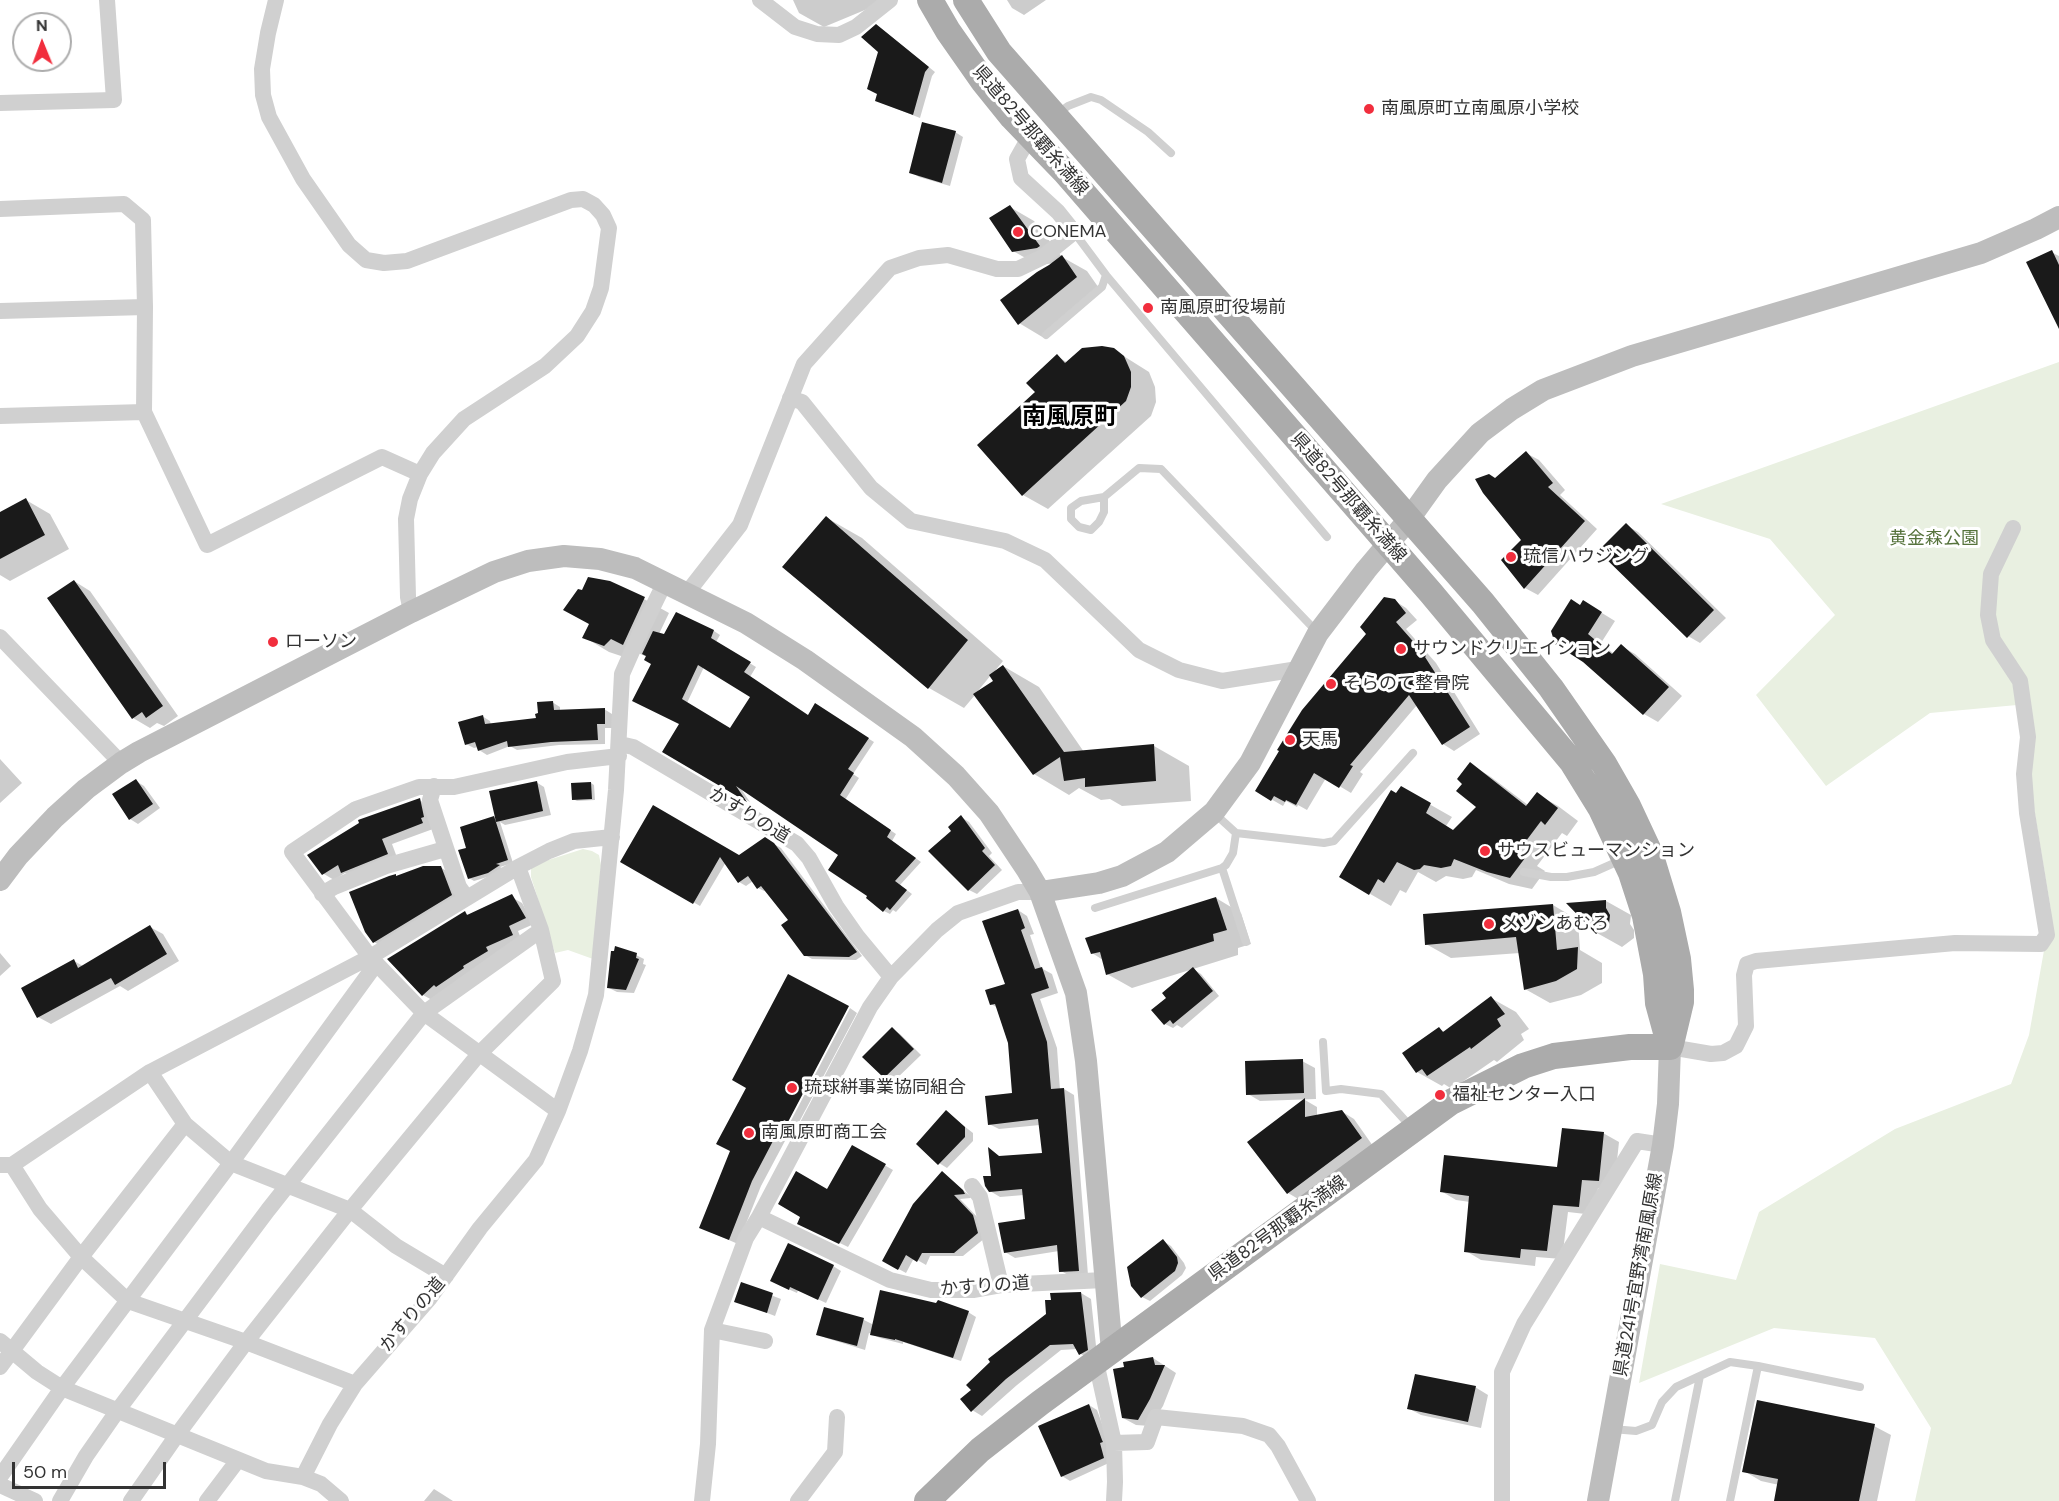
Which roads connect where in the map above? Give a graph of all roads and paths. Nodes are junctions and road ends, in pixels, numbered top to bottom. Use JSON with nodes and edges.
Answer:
{"nodes":[{"id":1,"x":107,"y":0,"type":"edge"},
{"id":2,"x":276,"y":0,"type":"edge"},
{"id":3,"x":760,"y":0,"type":"edge"},
{"id":4,"x":890,"y":0,"type":"edge"},
{"id":5,"x":930,"y":0,"type":"edge"},
{"id":6,"x":966,"y":0,"type":"edge"},
{"id":7,"x":0,"y":103,"type":"edge"},
{"id":8,"x":1054,"y":116,"type":"junction"},
{"id":9,"x":1030,"y":136,"type":"junction"},
{"id":10,"x":1171,"y":153,"type":"dead end"},
{"id":11,"x":0,"y":209,"type":"edge"},
{"id":12,"x":2059,"y":217,"type":"edge"},
{"id":13,"x":1074,"y":232,"type":"junction"},
{"id":14,"x":1106,"y":275,"type":"junction"},
{"id":15,"x":145,"y":307,"type":"junction"},
{"id":16,"x":0,"y":311,"type":"edge"},
{"id":17,"x":1046,"y":335,"type":"dead end"},
{"id":18,"x":790,"y":398,"type":"junction"},
{"id":19,"x":144,"y":412,"type":"junction"},
{"id":20,"x":0,"y":416,"type":"edge"},
{"id":21,"x":420,"y":474,"type":"junction"},
{"id":22,"x":1104,"y":497,"type":"junction"},
{"id":23,"x":1409,"y":519,"type":"junction"},
{"id":24,"x":2013,"y":528,"type":"dead end"},
{"id":25,"x":1327,"y":537,"type":"dead end"},
{"id":26,"x":1388,"y":544,"type":"junction"},
{"id":27,"x":665,"y":582,"type":"junction"},
{"id":28,"x":687,"y":593,"type":"junction"},
{"id":29,"x":411,"y":612,"type":"junction"},
{"id":30,"x":1318,"y":633,"type":"junction"},
{"id":31,"x":0,"y":637,"type":"edge"},
{"id":32,"x":1298,"y":669,"type":"junction"},
{"id":33,"x":619,"y":750,"type":"junction"},
{"id":34,"x":1413,"y":753,"type":"dead end"},
{"id":35,"x":121,"y":763,"type":"junction"},
{"id":36,"x":434,"y":786,"type":"junction"},
{"id":37,"x":1214,"y":812,"type":"junction"},
{"id":38,"x":1236,"y":833,"type":"junction"},
{"id":39,"x":612,"y":837,"type":"junction"},
{"id":40,"x":445,"y":849,"type":"junction"},
{"id":41,"x":1624,"y":858,"type":"junction"},
{"id":42,"x":518,"y":867,"type":"junction"},
{"id":43,"x":1222,"y":868,"type":"junction"},
{"id":44,"x":1524,"y":872,"type":"dead end"},
{"id":45,"x":0,"y":880,"type":"edge"},
{"id":46,"x":1040,"y":892,"type":"junction"},
{"id":47,"x":322,"y":894,"type":"junction"},
{"id":48,"x":467,"y":898,"type":"junction"},
{"id":49,"x":1095,"y":908,"type":"dead end"},
{"id":50,"x":540,"y":930,"type":"junction"},
{"id":51,"x":1246,"y":942,"type":"dead end"},
{"id":52,"x":373,"y":961,"type":"junction"},
{"id":53,"x":891,"y":977,"type":"junction"},
{"id":54,"x":424,"y":1013,"type":"junction"},
{"id":55,"x":1323,"y":1042,"type":"dead end"},
{"id":56,"x":1670,"y":1047,"type":"junction"},
{"id":57,"x":479,"y":1054,"type":"junction"},
{"id":58,"x":150,"y":1072,"type":"junction"},
{"id":59,"x":558,"y":1111,"type":"junction"},
{"id":60,"x":184,"y":1124,"type":"junction"},
{"id":61,"x":1413,"y":1130,"type":"junction"},
{"id":62,"x":1663,"y":1145,"type":"junction"},
{"id":63,"x":231,"y":1163,"type":"junction"},
{"id":64,"x":6,"y":1165,"type":"edge"},
{"id":65,"x":287,"y":1186,"type":"junction"},
{"id":66,"x":972,"y":1186,"type":"dead end"},
{"id":67,"x":350,"y":1210,"type":"junction"},
{"id":68,"x":759,"y":1217,"type":"junction"},
{"id":69,"x":81,"y":1257,"type":"junction"},
{"id":70,"x":446,"y":1276,"type":"junction"},
{"id":71,"x":1104,"y":1280,"type":"junction"},
{"id":72,"x":1001,"y":1285,"type":"junction"},
{"id":73,"x":128,"y":1301,"type":"junction"},
{"id":74,"x":186,"y":1320,"type":"junction"},
{"id":75,"x":712,"y":1330,"type":"junction"},
{"id":76,"x":765,"y":1341,"type":"dead end"},
{"id":77,"x":246,"y":1342,"type":"junction"},
{"id":78,"x":6,"y":1346,"type":"edge"},
{"id":79,"x":1104,"y":1356,"type":"junction"},
{"id":80,"x":1758,"y":1366,"type":"junction"},
{"id":81,"x":0,"y":1367,"type":"edge"},
{"id":82,"x":1700,"y":1376,"type":"junction"},
{"id":83,"x":355,"y":1384,"type":"junction"},
{"id":84,"x":1860,"y":1387,"type":"dead end"},
{"id":85,"x":62,"y":1388,"type":"junction"},
{"id":86,"x":118,"y":1410,"type":"junction"},
{"id":87,"x":837,"y":1417,"type":"dead end"},
{"id":88,"x":1611,"y":1429,"type":"junction"},
{"id":89,"x":177,"y":1435,"type":"junction"},
{"id":90,"x":1114,"y":1443,"type":"junction"},
{"id":91,"x":238,"y":1460,"type":"junction"},
{"id":92,"x":0,"y":1477,"type":"edge"},
{"id":93,"x":303,"y":1477,"type":"junction"},
{"id":94,"x":0,"y":1485,"type":"edge"},
{"id":95,"x":36,"y":1501,"type":"edge"},
{"id":96,"x":60,"y":1501,"type":"edge"},
{"id":97,"x":131,"y":1501,"type":"edge"},
{"id":98,"x":207,"y":1501,"type":"edge"},
{"id":99,"x":341,"y":1501,"type":"edge"},
{"id":100,"x":702,"y":1501,"type":"edge"},
{"id":101,"x":798,"y":1501,"type":"edge"},
{"id":102,"x":927,"y":1501,"type":"edge"},
{"id":103,"x":1114,"y":1501,"type":"edge"},
{"id":104,"x":1308,"y":1501,"type":"edge"},
{"id":105,"x":1502,"y":1501,"type":"edge"},
{"id":106,"x":1598,"y":1501,"type":"edge"},
{"id":107,"x":1675,"y":1501,"type":"edge"},
{"id":108,"x":1730,"y":1501,"type":"edge"}],
"edges":[{"from":1,"to":7,"type":"street"},
{"from":2,"to":21,"type":"street"},
{"from":3,"to":4,"type":"street"},
{"from":5,"to":9,"type":"main road","name":"県道82号那覇糸満線"},
{"from":6,"to":8,"type":"main road","name":"県道82号那覇糸満線"},
{"from":8,"to":10,"type":"lane"},
{"from":8,"to":23,"type":"main road","name":"県道82号那覇糸満線"},
{"from":9,"to":13,"type":"street"},
{"from":9,"to":26,"type":"main road","name":"県道82号那覇糸満線"},
{"from":11,"to":15,"type":"street"},
{"from":12,"to":23,"type":"street"},
{"from":13,"to":14,"type":"lane"},
{"from":13,"to":18,"type":"street"},
{"from":14,"to":17,"type":"lane"},
{"from":14,"to":25,"type":"lane"},
{"from":15,"to":16,"type":"street"},
{"from":15,"to":19,"type":"street"},
{"from":18,"to":28,"type":"street"},
{"from":18,"to":32,"type":"street"},
{"from":19,"to":20,"type":"street"},
{"from":19,"to":21,"type":"street"},
{"from":21,"to":29,"type":"street"},
{"from":22,"to":22,"type":"lane"},
{"from":22,"to":30,"type":"lane"},
{"from":23,"to":26,"type":"street"},
{"from":23,"to":56,"type":"main road","name":"県道82号那覇糸満線"},
{"from":24,"to":56,"type":"street"},
{"from":26,"to":30,"type":"street"},
{"from":26,"to":41,"type":"main road","name":"県道82号那覇糸満線"},
{"from":27,"to":28,"type":"street"},
{"from":27,"to":29,"type":"street"},
{"from":27,"to":33,"type":"street"},
{"from":28,"to":46,"type":"street"},
{"from":29,"to":35,"type":"street"},
{"from":30,"to":32,"type":"street"},
{"from":31,"to":35,"type":"street"},
{"from":32,"to":37,"type":"street"},
{"from":33,"to":36,"type":"street"},
{"from":33,"to":39,"type":"street","name":"かすりの道"},
{"from":33,"to":53,"type":"street","name":"かすりの道"},
{"from":34,"to":38,"type":"lane"},
{"from":35,"to":45,"type":"street"},
{"from":36,"to":40,"type":"street"},
{"from":36,"to":47,"type":"street"},
{"from":37,"to":38,"type":"lane"},
{"from":37,"to":46,"type":"street"},
{"from":38,"to":43,"type":"lane"},
{"from":39,"to":42,"type":"street"},
{"from":39,"to":59,"type":"street","name":"かすりの道"},
{"from":40,"to":47,"type":"street"},
{"from":40,"to":48,"type":"street"},
{"from":41,"to":44,"type":"lane"},
{"from":41,"to":56,"type":"main road","name":"県道82号那覇糸満線"},
{"from":42,"to":48,"type":"street"},
{"from":42,"to":50,"type":"street"},
{"from":43,"to":49,"type":"lane"},
{"from":43,"to":51,"type":"lane"},
{"from":46,"to":53,"type":"street"},
{"from":46,"to":71,"type":"street"},
{"from":47,"to":52,"type":"street"},
{"from":48,"to":52,"type":"street"},
{"from":50,"to":54,"type":"street"},
{"from":50,"to":57,"type":"street"},
{"from":52,"to":54,"type":"street"},
{"from":52,"to":58,"type":"street"},
{"from":52,"to":63,"type":"street"},
{"from":53,"to":68,"type":"street"},
{"from":54,"to":57,"type":"street"},
{"from":54,"to":65,"type":"street"},
{"from":55,"to":61,"type":"lane"},
{"from":56,"to":61,"type":"main road","name":"県道82号那覇糸満線"},
{"from":56,"to":62,"type":"street","name":"県道241号宜野湾南風原線"},
{"from":57,"to":59,"type":"street"},
{"from":57,"to":67,"type":"street"},
{"from":58,"to":60,"type":"street"},
{"from":58,"to":64,"type":"street"},
{"from":59,"to":70,"type":"street","name":"かすりの道"},
{"from":60,"to":63,"type":"street"},
{"from":60,"to":69,"type":"street"},
{"from":61,"to":79,"type":"main road","name":"県道82号那覇糸満線"},
{"from":62,"to":88,"type":"street","name":"県道241号宜野湾南風原線"},
{"from":62,"to":105,"type":"street"},
{"from":63,"to":65,"type":"street"},
{"from":63,"to":73,"type":"street"},
{"from":64,"to":69,"type":"street"},
{"from":65,"to":67,"type":"street"},
{"from":65,"to":74,"type":"street"},
{"from":66,"to":72,"type":"street"},
{"from":67,"to":70,"type":"street"},
{"from":67,"to":77,"type":"street"},
{"from":68,"to":72,"type":"street","name":"かすりの道"},
{"from":68,"to":75,"type":"street"},
{"from":69,"to":73,"type":"street"},
{"from":69,"to":78,"type":"street"},
{"from":70,"to":83,"type":"street","name":"かすりの道"},
{"from":71,"to":72,"type":"street","name":"かすりの道"},
{"from":71,"to":79,"type":"street"},
{"from":73,"to":74,"type":"street"},
{"from":73,"to":85,"type":"street"},
{"from":74,"to":77,"type":"street"},
{"from":74,"to":86,"type":"street"},
{"from":75,"to":76,"type":"street"},
{"from":75,"to":100,"type":"street"},
{"from":77,"to":83,"type":"street"},
{"from":77,"to":89,"type":"street"},
{"from":78,"to":81,"type":"street"},
{"from":78,"to":85,"type":"street"},
{"from":79,"to":90,"type":"street"},
{"from":79,"to":102,"type":"main road","name":"県道82号那覇糸満線"},
{"from":80,"to":82,"type":"lane"},
{"from":80,"to":84,"type":"lane"},
{"from":80,"to":108,"type":"lane"},
{"from":82,"to":88,"type":"lane"},
{"from":82,"to":107,"type":"lane"},
{"from":83,"to":93,"type":"street","name":"かすりの道"},
{"from":85,"to":86,"type":"street"},
{"from":85,"to":92,"type":"street"},
{"from":86,"to":89,"type":"street"},
{"from":86,"to":96,"type":"street"},
{"from":87,"to":101,"type":"street"},
{"from":88,"to":106,"type":"street","name":"県道241号宜野湾南風原線"},
{"from":89,"to":91,"type":"street"},
{"from":89,"to":97,"type":"street"},
{"from":90,"to":103,"type":"street"},
{"from":90,"to":104,"type":"street"},
{"from":91,"to":93,"type":"street"},
{"from":91,"to":98,"type":"street"},
{"from":93,"to":99,"type":"street"},
{"from":94,"to":95,"type":"street"}]}
